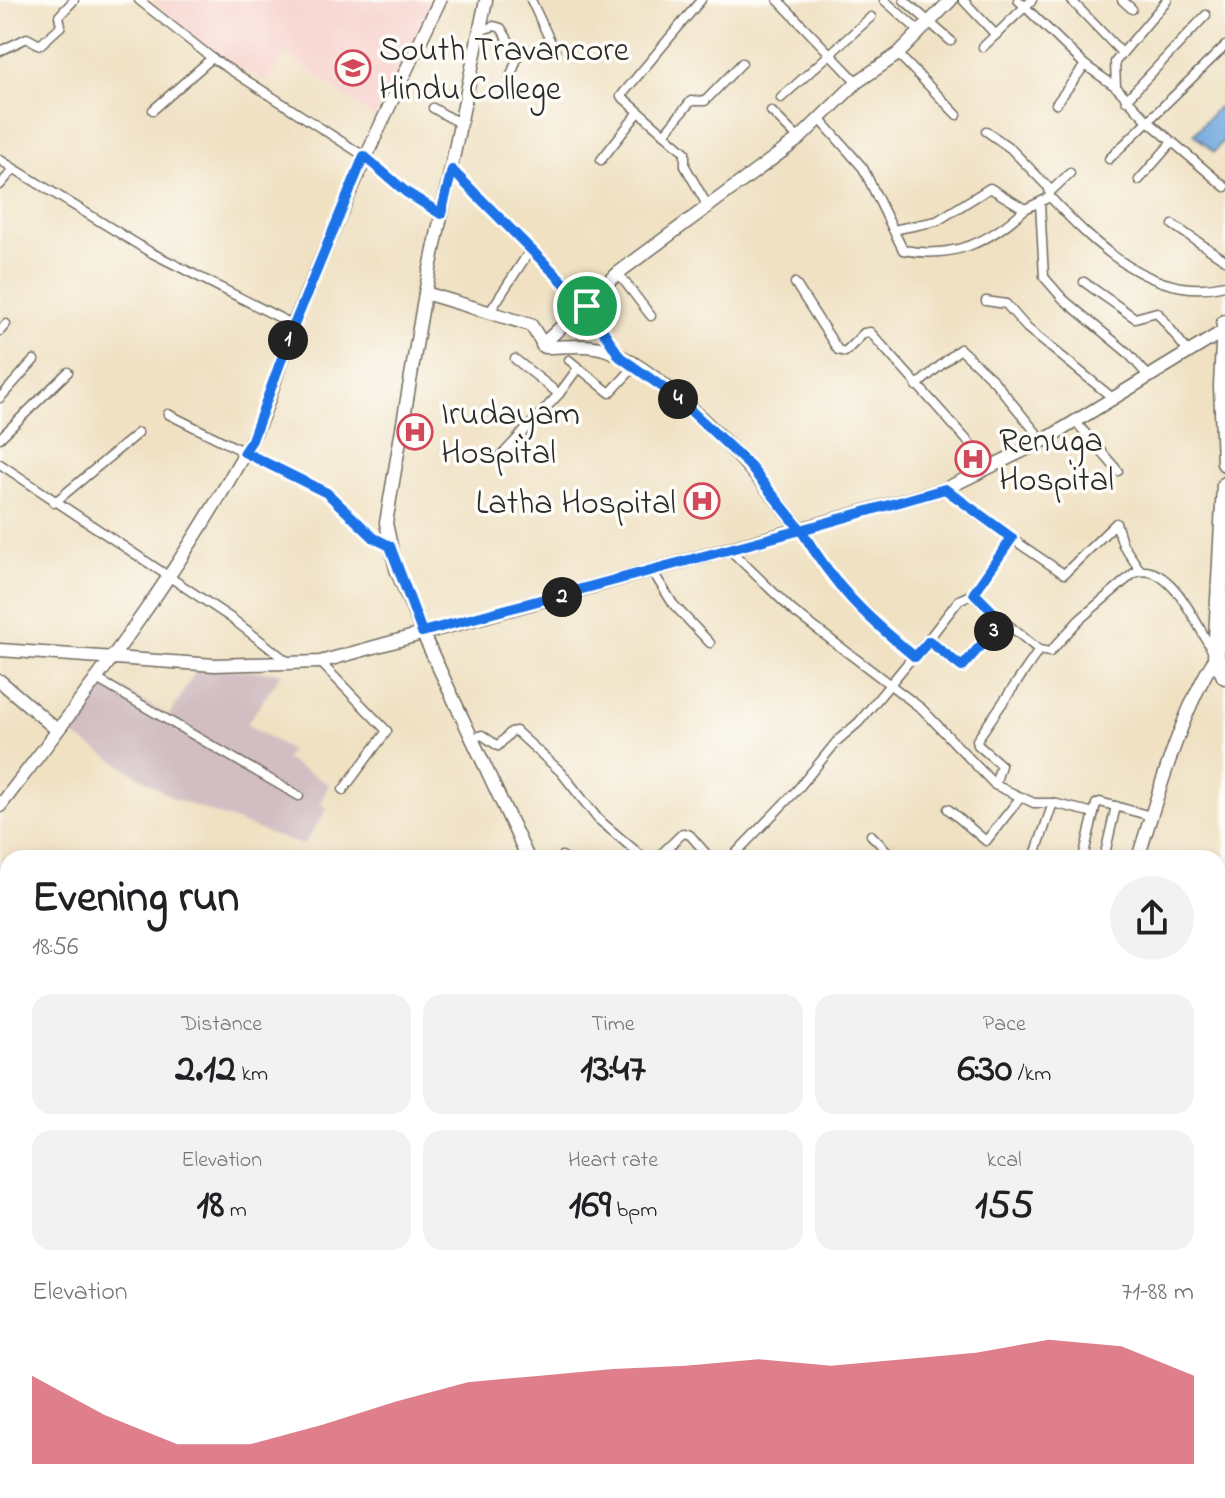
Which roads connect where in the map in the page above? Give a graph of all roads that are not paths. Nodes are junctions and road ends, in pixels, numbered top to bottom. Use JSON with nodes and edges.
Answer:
{"nodes":[{"id":1,"x":74,"y":0,"type":"edge"},
{"id":2,"x":139,"y":0,"type":"edge"},
{"id":3,"x":440,"y":0,"type":"edge"},
{"id":4,"x":486,"y":0,"type":"edge"},
{"id":5,"x":531,"y":0,"type":"edge"},
{"id":6,"x":701,"y":0,"type":"edge"},
{"id":7,"x":778,"y":0,"type":"edge"},
{"id":8,"x":884,"y":0,"type":"edge"},
{"id":9,"x":904,"y":0,"type":"edge"},
{"id":10,"x":951,"y":0,"type":"edge"},
{"id":11,"x":963,"y":0,"type":"edge"},
{"id":12,"x":1071,"y":0,"type":"edge"},
{"id":13,"x":1122,"y":0,"type":"edge"},
{"id":14,"x":1167,"y":0,"type":"edge"},
{"id":15,"x":1025,"y":2,"type":"edge"},
{"id":16,"x":1132,"y":9,"type":"dead end"},
{"id":17,"x":1206,"y":15,"type":"dead end"},
{"id":18,"x":871,"y":17,"type":"dead end"},
{"id":19,"x":929,"y":21,"type":"junction"},
{"id":20,"x":479,"y":31,"type":"junction"},
{"id":21,"x":919,"y":31,"type":"junction"},
{"id":22,"x":996,"y":35,"type":"junction"},
{"id":23,"x":951,"y":41,"type":"dead end"},
{"id":24,"x":1225,"y":46,"type":"edge"},
{"id":25,"x":983,"y":47,"type":"dead end"},
{"id":26,"x":0,"y":51,"type":"edge"},
{"id":27,"x":555,"y":51,"type":"dead end"},
{"id":28,"x":1122,"y":53,"type":"junction"},
{"id":29,"x":830,"y":54,"type":"junction"},
{"id":30,"x":898,"y":54,"type":"junction"},
{"id":31,"x":212,"y":58,"type":"junction"},
{"id":32,"x":742,"y":63,"type":"dead end"},
{"id":33,"x":1085,"y":65,"type":"junction"},
{"id":34,"x":857,"y":82,"type":"junction"},
{"id":35,"x":1116,"y":87,"type":"junction"},
{"id":36,"x":514,"y":95,"type":"dead end"},
{"id":37,"x":781,"y":98,"type":"dead end"},
{"id":38,"x":1126,"y":100,"type":"junction"},
{"id":39,"x":1056,"y":104,"type":"dead end"},
{"id":40,"x":433,"y":108,"type":"dead end"},
{"id":41,"x":153,"y":110,"type":"dead end"},
{"id":42,"x":771,"y":111,"type":"dead end"},
{"id":43,"x":638,"y":113,"type":"junction"},
{"id":44,"x":957,"y":115,"type":"dead end"},
{"id":45,"x":820,"y":119,"type":"junction"},
{"id":46,"x":1148,"y":121,"type":"junction"},
{"id":47,"x":459,"y":123,"type":"junction"},
{"id":48,"x":986,"y":131,"type":"dead end"},
{"id":49,"x":664,"y":134,"type":"junction"},
{"id":50,"x":799,"y":139,"type":"junction"},
{"id":51,"x":1172,"y":142,"type":"junction"},
{"id":52,"x":364,"y":156,"type":"junction"},
{"id":53,"x":1109,"y":159,"type":"dead end"},
{"id":54,"x":0,"y":160,"type":"edge"},
{"id":55,"x":601,"y":160,"type":"dead end"},
{"id":56,"x":13,"y":170,"type":"junction"},
{"id":57,"x":452,"y":170,"type":"junction"},
{"id":58,"x":1070,"y":173,"type":"dead end"},
{"id":59,"x":1139,"y":180,"type":"dead end"},
{"id":60,"x":0,"y":185,"type":"edge"},
{"id":61,"x":1225,"y":187,"type":"edge"},
{"id":62,"x":1050,"y":195,"type":"junction"},
{"id":63,"x":1040,"y":203,"type":"junction"},
{"id":64,"x":707,"y":205,"type":"junction"},
{"id":65,"x":1025,"y":209,"type":"junction"},
{"id":66,"x":441,"y":214,"type":"junction"},
{"id":67,"x":1173,"y":225,"type":"dead end"},
{"id":68,"x":893,"y":230,"type":"junction"},
{"id":69,"x":531,"y":249,"type":"junction"},
{"id":70,"x":1225,"y":260,"type":"edge"},
{"id":71,"x":618,"y":273,"type":"junction"},
{"id":72,"x":1084,"y":282,"type":"dead end"},
{"id":73,"x":795,"y":283,"type":"dead end"},
{"id":74,"x":1225,"y":285,"type":"edge"},
{"id":75,"x":425,"y":293,"type":"junction"},
{"id":76,"x":986,"y":301,"type":"dead end"},
{"id":77,"x":587,"y":306,"type":"junction"},
{"id":78,"x":489,"y":313,"type":"junction"},
{"id":79,"x":651,"y":316,"type":"dead end"},
{"id":80,"x":294,"y":325,"type":"junction"},
{"id":81,"x":1224,"y":328,"type":"edge"},
{"id":82,"x":542,"y":345,"type":"junction"},
{"id":83,"x":1189,"y":353,"type":"junction"},
{"id":84,"x":620,"y":357,"type":"junction"},
{"id":85,"x":515,"y":359,"type":"dead end"},
{"id":86,"x":34,"y":360,"type":"dead end"},
{"id":87,"x":569,"y":360,"type":"dead end"},
{"id":88,"x":1224,"y":365,"type":"edge"},
{"id":89,"x":635,"y":366,"type":"junction"},
{"id":90,"x":578,"y":368,"type":"junction"},
{"id":91,"x":68,"y":372,"type":"dead end"},
{"id":92,"x":1150,"y":378,"type":"junction"},
{"id":93,"x":916,"y":386,"type":"junction"},
{"id":94,"x":559,"y":394,"type":"junction"},
{"id":95,"x":0,"y":398,"type":"edge"},
{"id":96,"x":1114,"y":399,"type":"junction"},
{"id":97,"x":1225,"y":413,"type":"edge"},
{"id":98,"x":168,"y":414,"type":"dead end"},
{"id":99,"x":1075,"y":421,"type":"junction"},
{"id":100,"x":138,"y":433,"type":"dead end"},
{"id":101,"x":0,"y":438,"type":"edge"},
{"id":102,"x":1043,"y":441,"type":"junction"},
{"id":103,"x":244,"y":452,"type":"junction"},
{"id":104,"x":500,"y":457,"type":"dead end"},
{"id":105,"x":1225,"y":463,"type":"edge"},
{"id":106,"x":0,"y":464,"type":"edge"},
{"id":107,"x":990,"y":466,"type":"junction"},
{"id":108,"x":1118,"y":471,"type":"dead end"},
{"id":109,"x":1225,"y":485,"type":"edge"},
{"id":110,"x":945,"y":489,"type":"junction"},
{"id":111,"x":54,"y":503,"type":"junction"},
{"id":112,"x":801,"y":530,"type":"junction"},
{"id":113,"x":1012,"y":538,"type":"junction"},
{"id":114,"x":390,"y":546,"type":"junction"},
{"id":115,"x":731,"y":551,"type":"junction"},
{"id":116,"x":1140,"y":570,"type":"junction"},
{"id":117,"x":653,"y":572,"type":"junction"},
{"id":118,"x":1224,"y":575,"type":"edge"},
{"id":119,"x":168,"y":577,"type":"junction"},
{"id":120,"x":974,"y":593,"type":"junction"},
{"id":121,"x":1002,"y":621,"type":"junction"},
{"id":122,"x":422,"y":632,"type":"junction"},
{"id":123,"x":927,"y":641,"type":"junction"},
{"id":124,"x":710,"y":643,"type":"dead end"},
{"id":125,"x":0,"y":650,"type":"edge"},
{"id":126,"x":1039,"y":650,"type":"junction"},
{"id":127,"x":1219,"y":650,"type":"edge"},
{"id":128,"x":915,"y":657,"type":"junction"},
{"id":129,"x":113,"y":658,"type":"junction"},
{"id":130,"x":320,"y":662,"type":"junction"},
{"id":131,"x":292,"y":665,"type":"junction"},
{"id":132,"x":1225,"y":676,"type":"edge"},
{"id":133,"x":95,"y":678,"type":"junction"},
{"id":134,"x":0,"y":681,"type":"edge"},
{"id":135,"x":893,"y":684,"type":"junction"},
{"id":136,"x":57,"y":730,"type":"junction"},
{"id":137,"x":470,"y":739,"type":"junction"},
{"id":138,"x":995,"y":785,"type":"junction"},
{"id":139,"x":343,"y":790,"type":"dead end"},
{"id":140,"x":299,"y":796,"type":"dead end"},
{"id":141,"x":1020,"y":798,"type":"junction"},
{"id":142,"x":1053,"y":803,"type":"junction"},
{"id":143,"x":0,"y":806,"type":"edge"},
{"id":144,"x":1116,"y":806,"type":"junction"},
{"id":145,"x":948,"y":809,"type":"dead end"},
{"id":146,"x":1094,"y":813,"type":"junction"},
{"id":147,"x":1151,"y":816,"type":"junction"},
{"id":148,"x":871,"y":835,"type":"dead end"},
{"id":149,"x":524,"y":850,"type":"edge"},
{"id":150,"x":635,"y":850,"type":"edge"},
{"id":151,"x":665,"y":850,"type":"edge"},
{"id":152,"x":703,"y":850,"type":"edge"},
{"id":153,"x":738,"y":850,"type":"edge"},
{"id":154,"x":886,"y":850,"type":"edge"},
{"id":155,"x":1037,"y":850,"type":"edge"},
{"id":156,"x":1085,"y":850,"type":"edge"},
{"id":157,"x":1106,"y":850,"type":"edge"},
{"id":158,"x":1140,"y":850,"type":"edge"}],
"edges":[{"from":1,"to":26,"type":"street"},
{"from":2,"to":31,"type":"street"},
{"from":3,"to":52,"type":"main road"},
{"from":4,"to":20,"type":"main road"},
{"from":5,"to":27,"type":"street"},
{"from":6,"to":43,"type":"street"},
{"from":7,"to":29,"type":"street"},
{"from":8,"to":21,"type":"street"},
{"from":9,"to":19,"type":"street"},
{"from":10,"to":19,"type":"main road"},
{"from":11,"to":22,"type":"street"},
{"from":12,"to":28,"type":"street"},
{"from":13,"to":16,"type":"street"},
{"from":14,"to":28,"type":"street"},
{"from":15,"to":22,"type":"street"},
{"from":15,"to":33,"type":"street"},
{"from":17,"to":38,"type":"street"},
{"from":18,"to":29,"type":"street"},
{"from":19,"to":21,"type":"main road"},
{"from":19,"to":23,"type":"street"},
{"from":20,"to":36,"type":"street"},
{"from":20,"to":47,"type":"main road"},
{"from":21,"to":30,"type":"main road"},
{"from":22,"to":25,"type":"street"},
{"from":24,"to":46,"type":"street"},
{"from":28,"to":35,"type":"street"},
{"from":29,"to":34,"type":"street"},
{"from":29,"to":37,"type":"street"},
{"from":30,"to":34,"type":"main road"},
{"from":30,"to":44,"type":"street"},
{"from":31,"to":41,"type":"street"},
{"from":31,"to":52,"type":"street"},
{"from":32,"to":49,"type":"street"},
{"from":33,"to":35,"type":"street"},
{"from":33,"to":39,"type":"street"},
{"from":34,"to":45,"type":"main road"},
{"from":35,"to":38,"type":"street"},
{"from":38,"to":46,"type":"street"},
{"from":40,"to":47,"type":"street"},
{"from":42,"to":50,"type":"street"},
{"from":43,"to":49,"type":"street"},
{"from":43,"to":55,"type":"street"},
{"from":45,"to":50,"type":"main road"},
{"from":45,"to":68,"type":"street"},
{"from":46,"to":51,"type":"street"},
{"from":46,"to":53,"type":"street"},
{"from":47,"to":57,"type":"main road"},
{"from":48,"to":62,"type":"street"},
{"from":49,"to":64,"type":"street"},
{"from":50,"to":64,"type":"main road"},
{"from":51,"to":59,"type":"street"},
{"from":51,"to":61,"type":"street"},
{"from":52,"to":66,"type":"street"},
{"from":52,"to":80,"type":"main road"},
{"from":54,"to":56,"type":"street"},
{"from":56,"to":60,"type":"street"},
{"from":56,"to":80,"type":"street"},
{"from":57,"to":66,"type":"main road"},
{"from":57,"to":69,"type":"street"},
{"from":58,"to":62,"type":"street"},
{"from":62,"to":63,"type":"street"},
{"from":62,"to":74,"type":"street"},
{"from":63,"to":65,"type":"street"},
{"from":63,"to":92,"type":"street"},
{"from":64,"to":71,"type":"main road"},
{"from":65,"to":68,"type":"street"},
{"from":65,"to":68,"type":"street"},
{"from":66,"to":75,"type":"main road"},
{"from":67,"to":70,"type":"street"},
{"from":69,"to":77,"type":"street"},
{"from":69,"to":78,"type":"street"},
{"from":71,"to":77,"type":"main road"},
{"from":71,"to":79,"type":"street"},
{"from":72,"to":83,"type":"street"},
{"from":73,"to":93,"type":"street"},
{"from":75,"to":78,"type":"main road"},
{"from":75,"to":114,"type":"main road"},
{"from":76,"to":96,"type":"street"},
{"from":77,"to":82,"type":"main road"},
{"from":77,"to":84,"type":"street"},
{"from":78,"to":82,"type":"main road"},
{"from":80,"to":103,"type":"main road"},
{"from":81,"to":83,"type":"main road"},
{"from":81,"to":88,"type":"highway"},
{"from":82,"to":84,"type":"main road"},
{"from":83,"to":92,"type":"main road"},
{"from":84,"to":89,"type":"main road"},
{"from":85,"to":94,"type":"street"},
{"from":86,"to":95,"type":"street"},
{"from":87,"to":90,"type":"street"},
{"from":88,"to":97,"type":"highway"},
{"from":89,"to":90,"type":"street"},
{"from":89,"to":112,"type":"main road"},
{"from":90,"to":94,"type":"street"},
{"from":91,"to":101,"type":"street"},
{"from":92,"to":96,"type":"main road"},
{"from":93,"to":102,"type":"street"},
{"from":93,"to":107,"type":"street"},
{"from":94,"to":104,"type":"street"},
{"from":96,"to":99,"type":"main road"},
{"from":97,"to":105,"type":"highway"},
{"from":98,"to":103,"type":"street"},
{"from":99,"to":102,"type":"main road"},
{"from":99,"to":108,"type":"street"},
{"from":100,"to":111,"type":"street"},
{"from":102,"to":107,"type":"main road"},
{"from":103,"to":114,"type":"street"},
{"from":103,"to":119,"type":"main road"},
{"from":106,"to":111,"type":"street"},
{"from":107,"to":110,"type":"main road"},
{"from":109,"to":118,"type":"highway"},
{"from":110,"to":112,"type":"main road"},
{"from":110,"to":113,"type":"street"},
{"from":111,"to":119,"type":"street"},
{"from":112,"to":115,"type":"main road"},
{"from":112,"to":128,"type":"street"},
{"from":113,"to":116,"type":"street"},
{"from":113,"to":120,"type":"street"},
{"from":114,"to":122,"type":"main road"},
{"from":115,"to":117,"type":"main road"},
{"from":115,"to":135,"type":"street"},
{"from":116,"to":126,"type":"street"},
{"from":116,"to":127,"type":"street"},
{"from":117,"to":122,"type":"main road"},
{"from":117,"to":124,"type":"street"},
{"from":118,"to":127,"type":"highway"},
{"from":119,"to":129,"type":"main road"},
{"from":119,"to":131,"type":"street"},
{"from":120,"to":121,"type":"street"},
{"from":120,"to":123,"type":"street"},
{"from":121,"to":123,"type":"street"},
{"from":121,"to":126,"type":"street"},
{"from":122,"to":130,"type":"main road"},
{"from":122,"to":137,"type":"main road"},
{"from":123,"to":128,"type":"street"},
{"from":125,"to":129,"type":"main road"},
{"from":126,"to":138,"type":"street"},
{"from":127,"to":132,"type":"highway"},
{"from":127,"to":147,"type":"main road"},
{"from":128,"to":135,"type":"street"},
{"from":129,"to":131,"type":"main road"},
{"from":129,"to":133,"type":"main road"},
{"from":130,"to":131,"type":"main road"},
{"from":130,"to":139,"type":"street"},
{"from":133,"to":136,"type":"main road"},
{"from":133,"to":140,"type":"street"},
{"from":134,"to":136,"type":"main road"},
{"from":135,"to":138,"type":"street"},
{"from":135,"to":153,"type":"street"},
{"from":136,"to":143,"type":"main road"},
{"from":137,"to":149,"type":"main road"},
{"from":137,"to":150,"type":"street"},
{"from":138,"to":141,"type":"street"},
{"from":141,"to":142,"type":"street"},
{"from":141,"to":145,"type":"street"},
{"from":142,"to":146,"type":"street"},
{"from":142,"to":155,"type":"street"},
{"from":144,"to":146,"type":"street"},
{"from":144,"to":147,"type":"street"},
{"from":144,"to":157,"type":"street"},
{"from":146,"to":156,"type":"street"},
{"from":147,"to":158,"type":"main road"},
{"from":148,"to":154,"type":"street"},
{"from":151,"to":152,"type":"street"}]}
